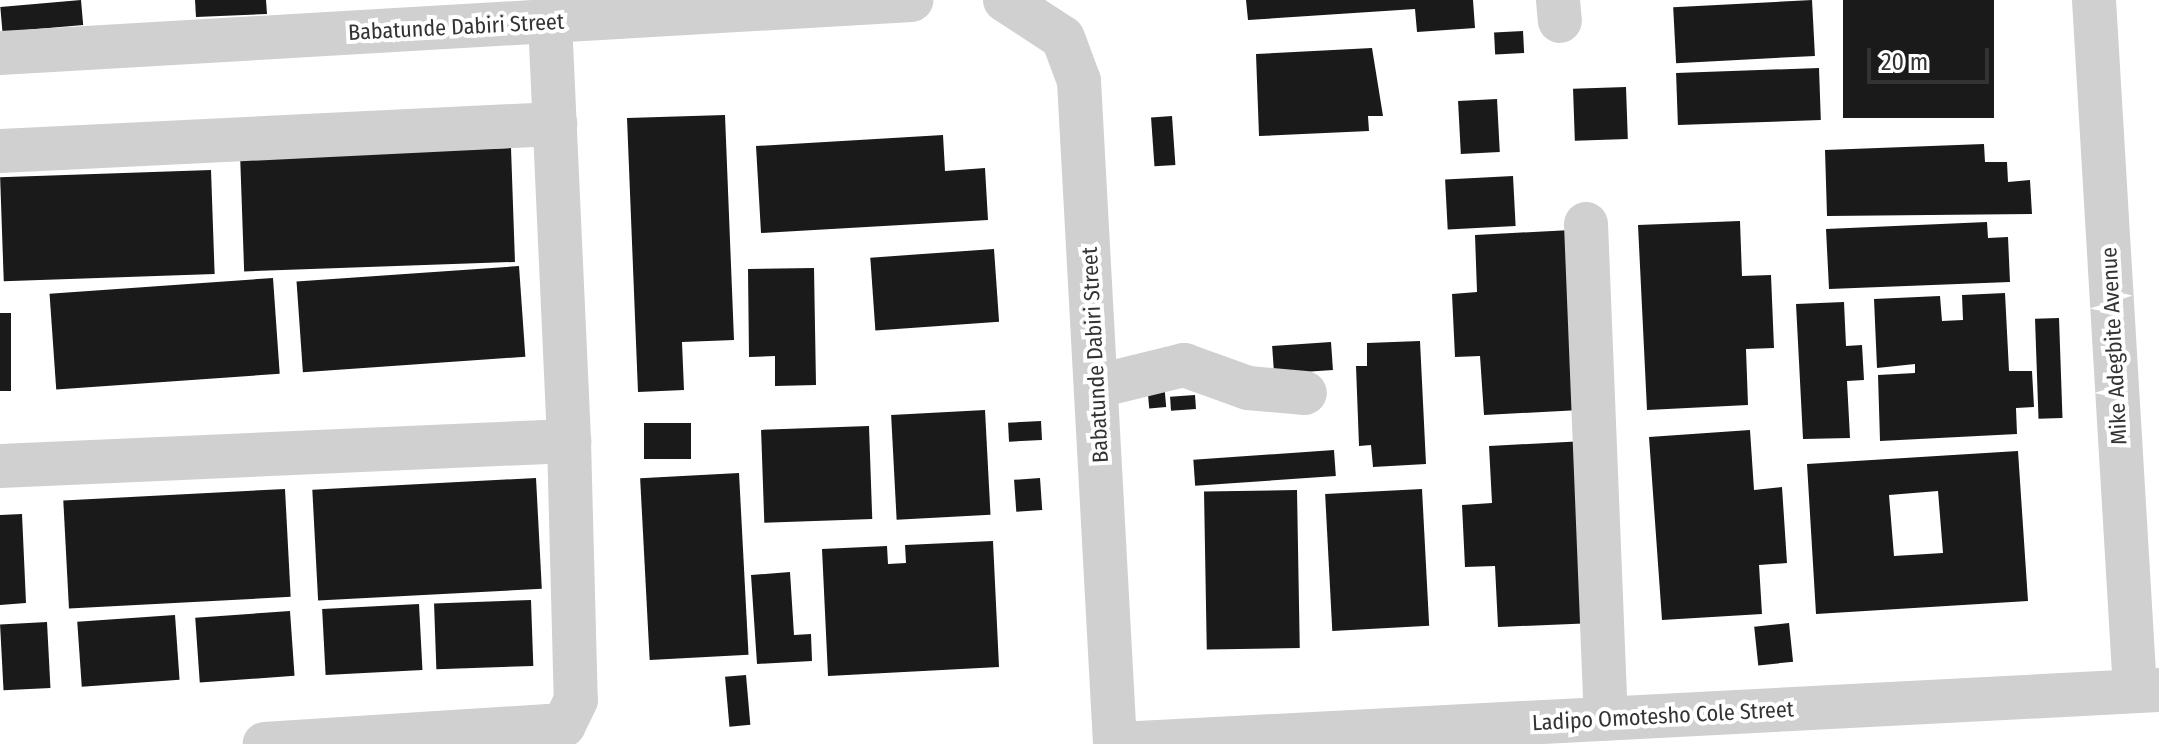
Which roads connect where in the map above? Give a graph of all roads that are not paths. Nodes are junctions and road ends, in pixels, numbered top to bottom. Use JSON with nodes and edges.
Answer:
{"nodes":[{"id":1,"x":911,"y":0,"type":"edge"},
{"id":2,"x":1005,"y":0,"type":"edge"},
{"id":3,"x":2094,"y":0,"type":"edge"},
{"id":4,"x":550,"y":21,"type":"junction"},
{"id":5,"x":0,"y":53,"type":"edge"},
{"id":6,"x":555,"y":124,"type":"junction"},
{"id":7,"x":0,"y":151,"type":"edge"},
{"id":8,"x":1586,"y":224,"type":"dead end"},
{"id":9,"x":1098,"y":386,"type":"junction"},
{"id":10,"x":1305,"y":393,"type":"dead end"},
{"id":11,"x":569,"y":441,"type":"junction"},
{"id":12,"x":0,"y":466,"type":"edge"},
{"id":13,"x":2147,"y":691,"type":"edge"},
{"id":14,"x":1606,"y":719,"type":"junction"},
{"id":15,"x":265,"y":744,"type":"edge"},
{"id":16,"x":1117,"y":744,"type":"edge"}],
"edges":[{"from":1,"to":4,"type":"street","name":"Babatunde Dabiri Street"},
{"from":2,"to":9,"type":"street","name":"Babatunde Dabiri Street"},
{"from":3,"to":13,"type":"street","name":"Mike Adegbite Avenue"},
{"from":4,"to":5,"type":"street","name":"Babatunde Dabiri Street"},
{"from":4,"to":6,"type":"street"},
{"from":6,"to":7,"type":"street"},
{"from":6,"to":11,"type":"street"},
{"from":8,"to":14,"type":"street"},
{"from":9,"to":10,"type":"street"},
{"from":9,"to":16,"type":"street","name":"Babatunde Dabiri Street"},
{"from":11,"to":12,"type":"street"},
{"from":11,"to":15,"type":"street"},
{"from":13,"to":14,"type":"street","name":"Ladipo Omotesho Cole Street"},
{"from":14,"to":16,"type":"street","name":"Ladipo Omotesho Cole Street"}]}
